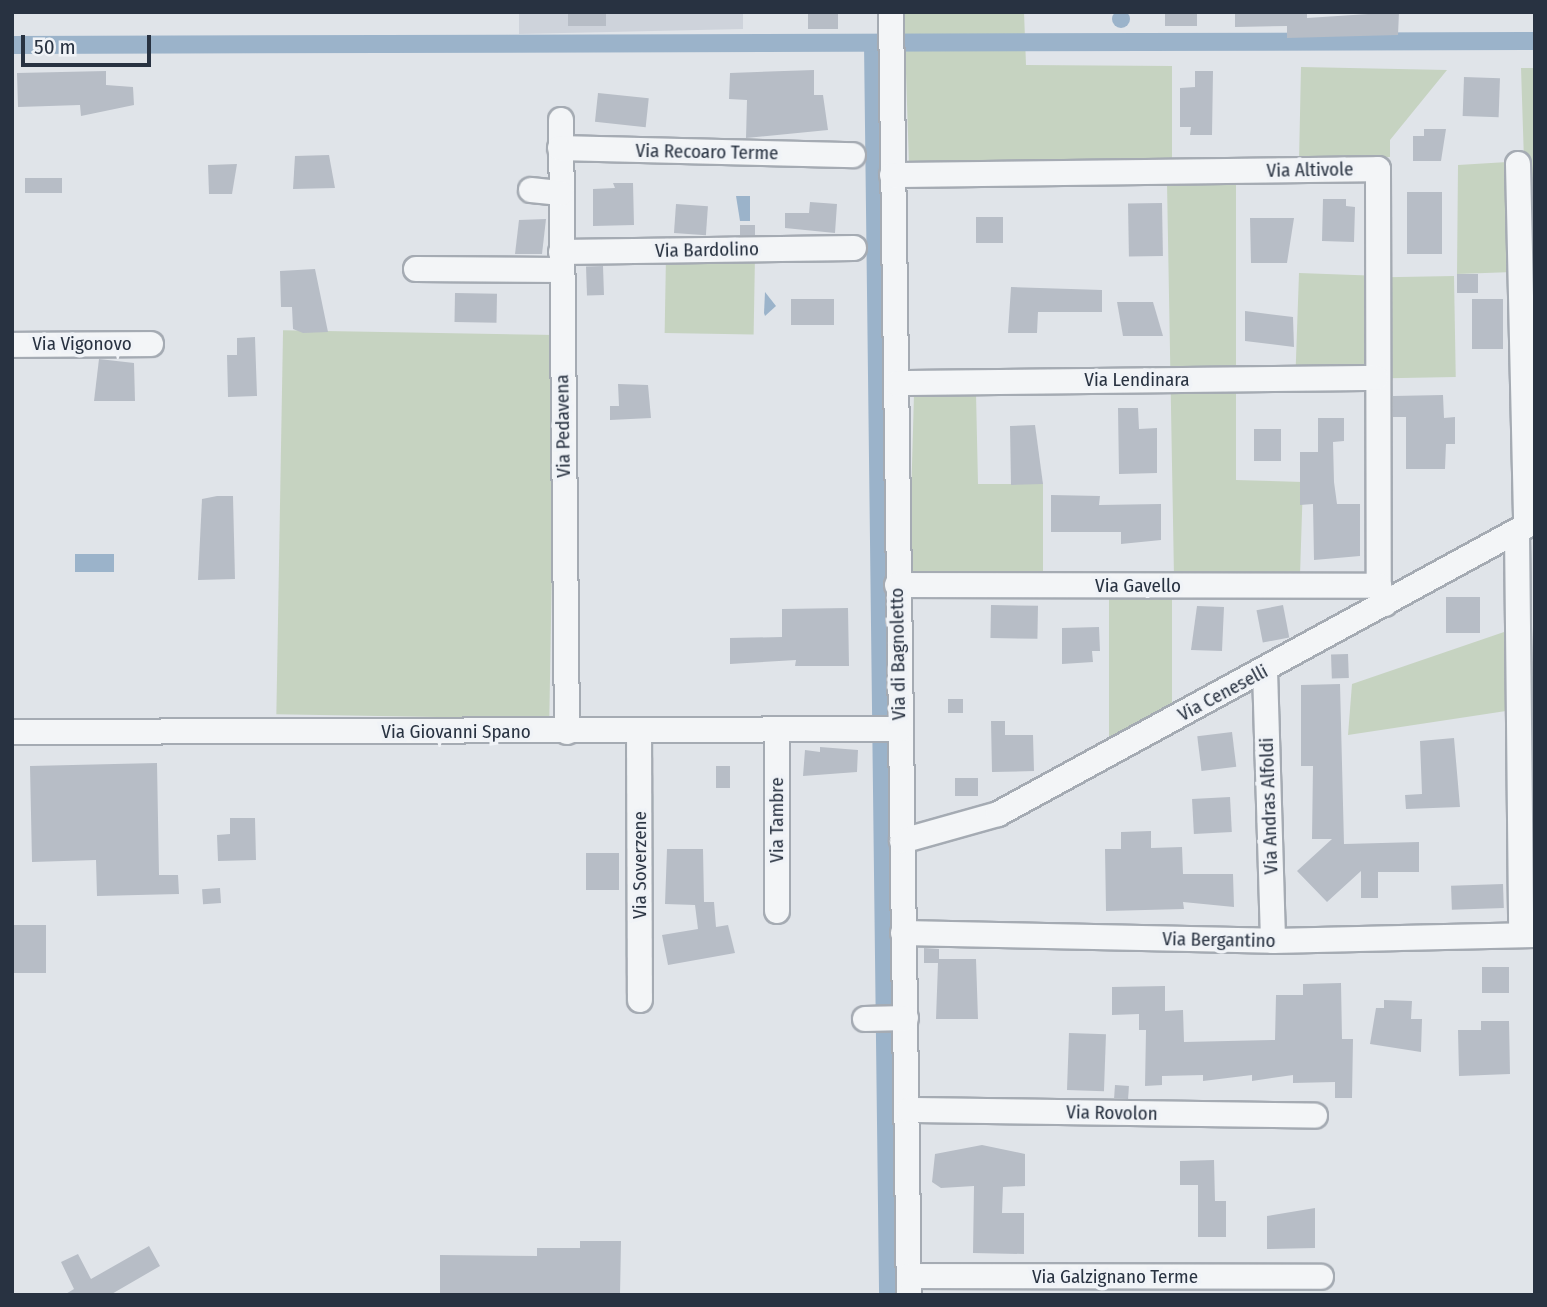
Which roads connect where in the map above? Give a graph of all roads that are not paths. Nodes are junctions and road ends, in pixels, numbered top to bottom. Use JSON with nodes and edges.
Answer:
{"nodes":[{"id":1,"x":891,"y":23,"type":"edge"},
{"id":2,"x":561,"y":120,"type":"dead end"},
{"id":3,"x":561,"y":148,"type":"junction"},
{"id":4,"x":853,"y":155,"type":"dead end"},
{"id":5,"x":1518,"y":164,"type":"dead end"},
{"id":6,"x":892,"y":175,"type":"junction"},
{"id":7,"x":531,"y":190,"type":"dead end"},
{"id":8,"x":561,"y":193,"type":"junction"},
{"id":9,"x":854,"y":248,"type":"dead end"},
{"id":10,"x":561,"y":261,"type":"junction"},
{"id":11,"x":416,"y":269,"type":"dead end"},
{"id":12,"x":151,"y":344,"type":"dead end"},
{"id":13,"x":12,"y":345,"type":"edge"},
{"id":14,"x":1376,"y":378,"type":"junction"},
{"id":15,"x":897,"y":383,"type":"junction"},
{"id":16,"x":1526,"y":526,"type":"edge"},
{"id":17,"x":897,"y":585,"type":"junction"},
{"id":18,"x":1382,"y":595,"type":"junction"},
{"id":19,"x":1265,"y":670,"type":"junction"},
{"id":20,"x":1527,"y":721,"type":"edge"},
{"id":21,"x":777,"y":729,"type":"junction"},
{"id":22,"x":887,"y":729,"type":"junction"},
{"id":23,"x":639,"y":730,"type":"junction"},
{"id":24,"x":12,"y":732,"type":"edge"},
{"id":25,"x":567,"y":732,"type":"junction"},
{"id":26,"x":902,"y":841,"type":"junction"},
{"id":27,"x":777,"y":911,"type":"dead end"},
{"id":28,"x":903,"y":933,"type":"junction"},
{"id":29,"x":1528,"y":935,"type":"edge"},
{"id":30,"x":1273,"y":941,"type":"junction"},
{"id":31,"x":640,"y":1000,"type":"dead end"},
{"id":32,"x":909,"y":1110,"type":"junction"},
{"id":33,"x":1315,"y":1116,"type":"dead end"},
{"id":34,"x":1321,"y":1277,"type":"dead end"},
{"id":35,"x":909,"y":1286,"type":"edge"}],
"edges":[{"from":1,"to":6,"type":"street","name":"Via di Bagnoletto"},
{"from":2,"to":3,"type":"street","name":"Via Pedavena"},
{"from":3,"to":4,"type":"street","name":"Via Recoaro Terme"},
{"from":3,"to":8,"type":"street","name":"Via Pedavena"},
{"from":5,"to":16,"type":"street"},
{"from":6,"to":14,"type":"street","name":"Via Altivole"},
{"from":6,"to":15,"type":"street","name":"Via di Bagnoletto"},
{"from":7,"to":8,"type":"street"},
{"from":8,"to":10,"type":"street","name":"Via Pedavena"},
{"from":9,"to":10,"type":"street","name":"Via Bardolino"},
{"from":10,"to":11,"type":"street","name":"Via Bardolino"},
{"from":10,"to":25,"type":"street","name":"Via Pedavena"},
{"from":12,"to":13,"type":"street","name":"Via Vigonovo"},
{"from":14,"to":15,"type":"street","name":"Via Lendinara"},
{"from":14,"to":18,"type":"street","name":"Via Altivole"},
{"from":15,"to":17,"type":"street","name":"Via di Bagnoletto"},
{"from":16,"to":18,"type":"street","name":"Via Ceneselli"},
{"from":16,"to":20,"type":"street"},
{"from":17,"to":18,"type":"street","name":"Via Gavello"},
{"from":17,"to":22,"type":"street","name":"Via di Bagnoletto"},
{"from":18,"to":19,"type":"street","name":"Via Ceneselli"},
{"from":19,"to":26,"type":"street","name":"Via Ceneselli"},
{"from":19,"to":30,"type":"street","name":"Via Andras Alfoldi"},
{"from":20,"to":29,"type":"street"},
{"from":21,"to":22,"type":"street","name":"Via Giovanni Spano"},
{"from":21,"to":23,"type":"street","name":"Via Giovanni Spano"},
{"from":21,"to":27,"type":"street","name":"Via Tambre"},
{"from":22,"to":26,"type":"street","name":"Via di Bagnoletto"},
{"from":23,"to":25,"type":"street","name":"Via Giovanni Spano"},
{"from":23,"to":31,"type":"street","name":"Via Soverzene"},
{"from":24,"to":25,"type":"street","name":"Via Giovanni Spano"},
{"from":26,"to":28,"type":"street","name":"Via di Bagnoletto"},
{"from":28,"to":30,"type":"street","name":"Via Bergantino"},
{"from":28,"to":32,"type":"street","name":"Via di Bagnoletto"},
{"from":29,"to":30,"type":"street","name":"Via Bergantino"},
{"from":32,"to":33,"type":"street","name":"Via Rovolon"},
{"from":32,"to":35,"type":"street","name":"Via di Bagnoletto"},
{"from":34,"to":35,"type":"street","name":"Via Galzignano Terme"}]}
